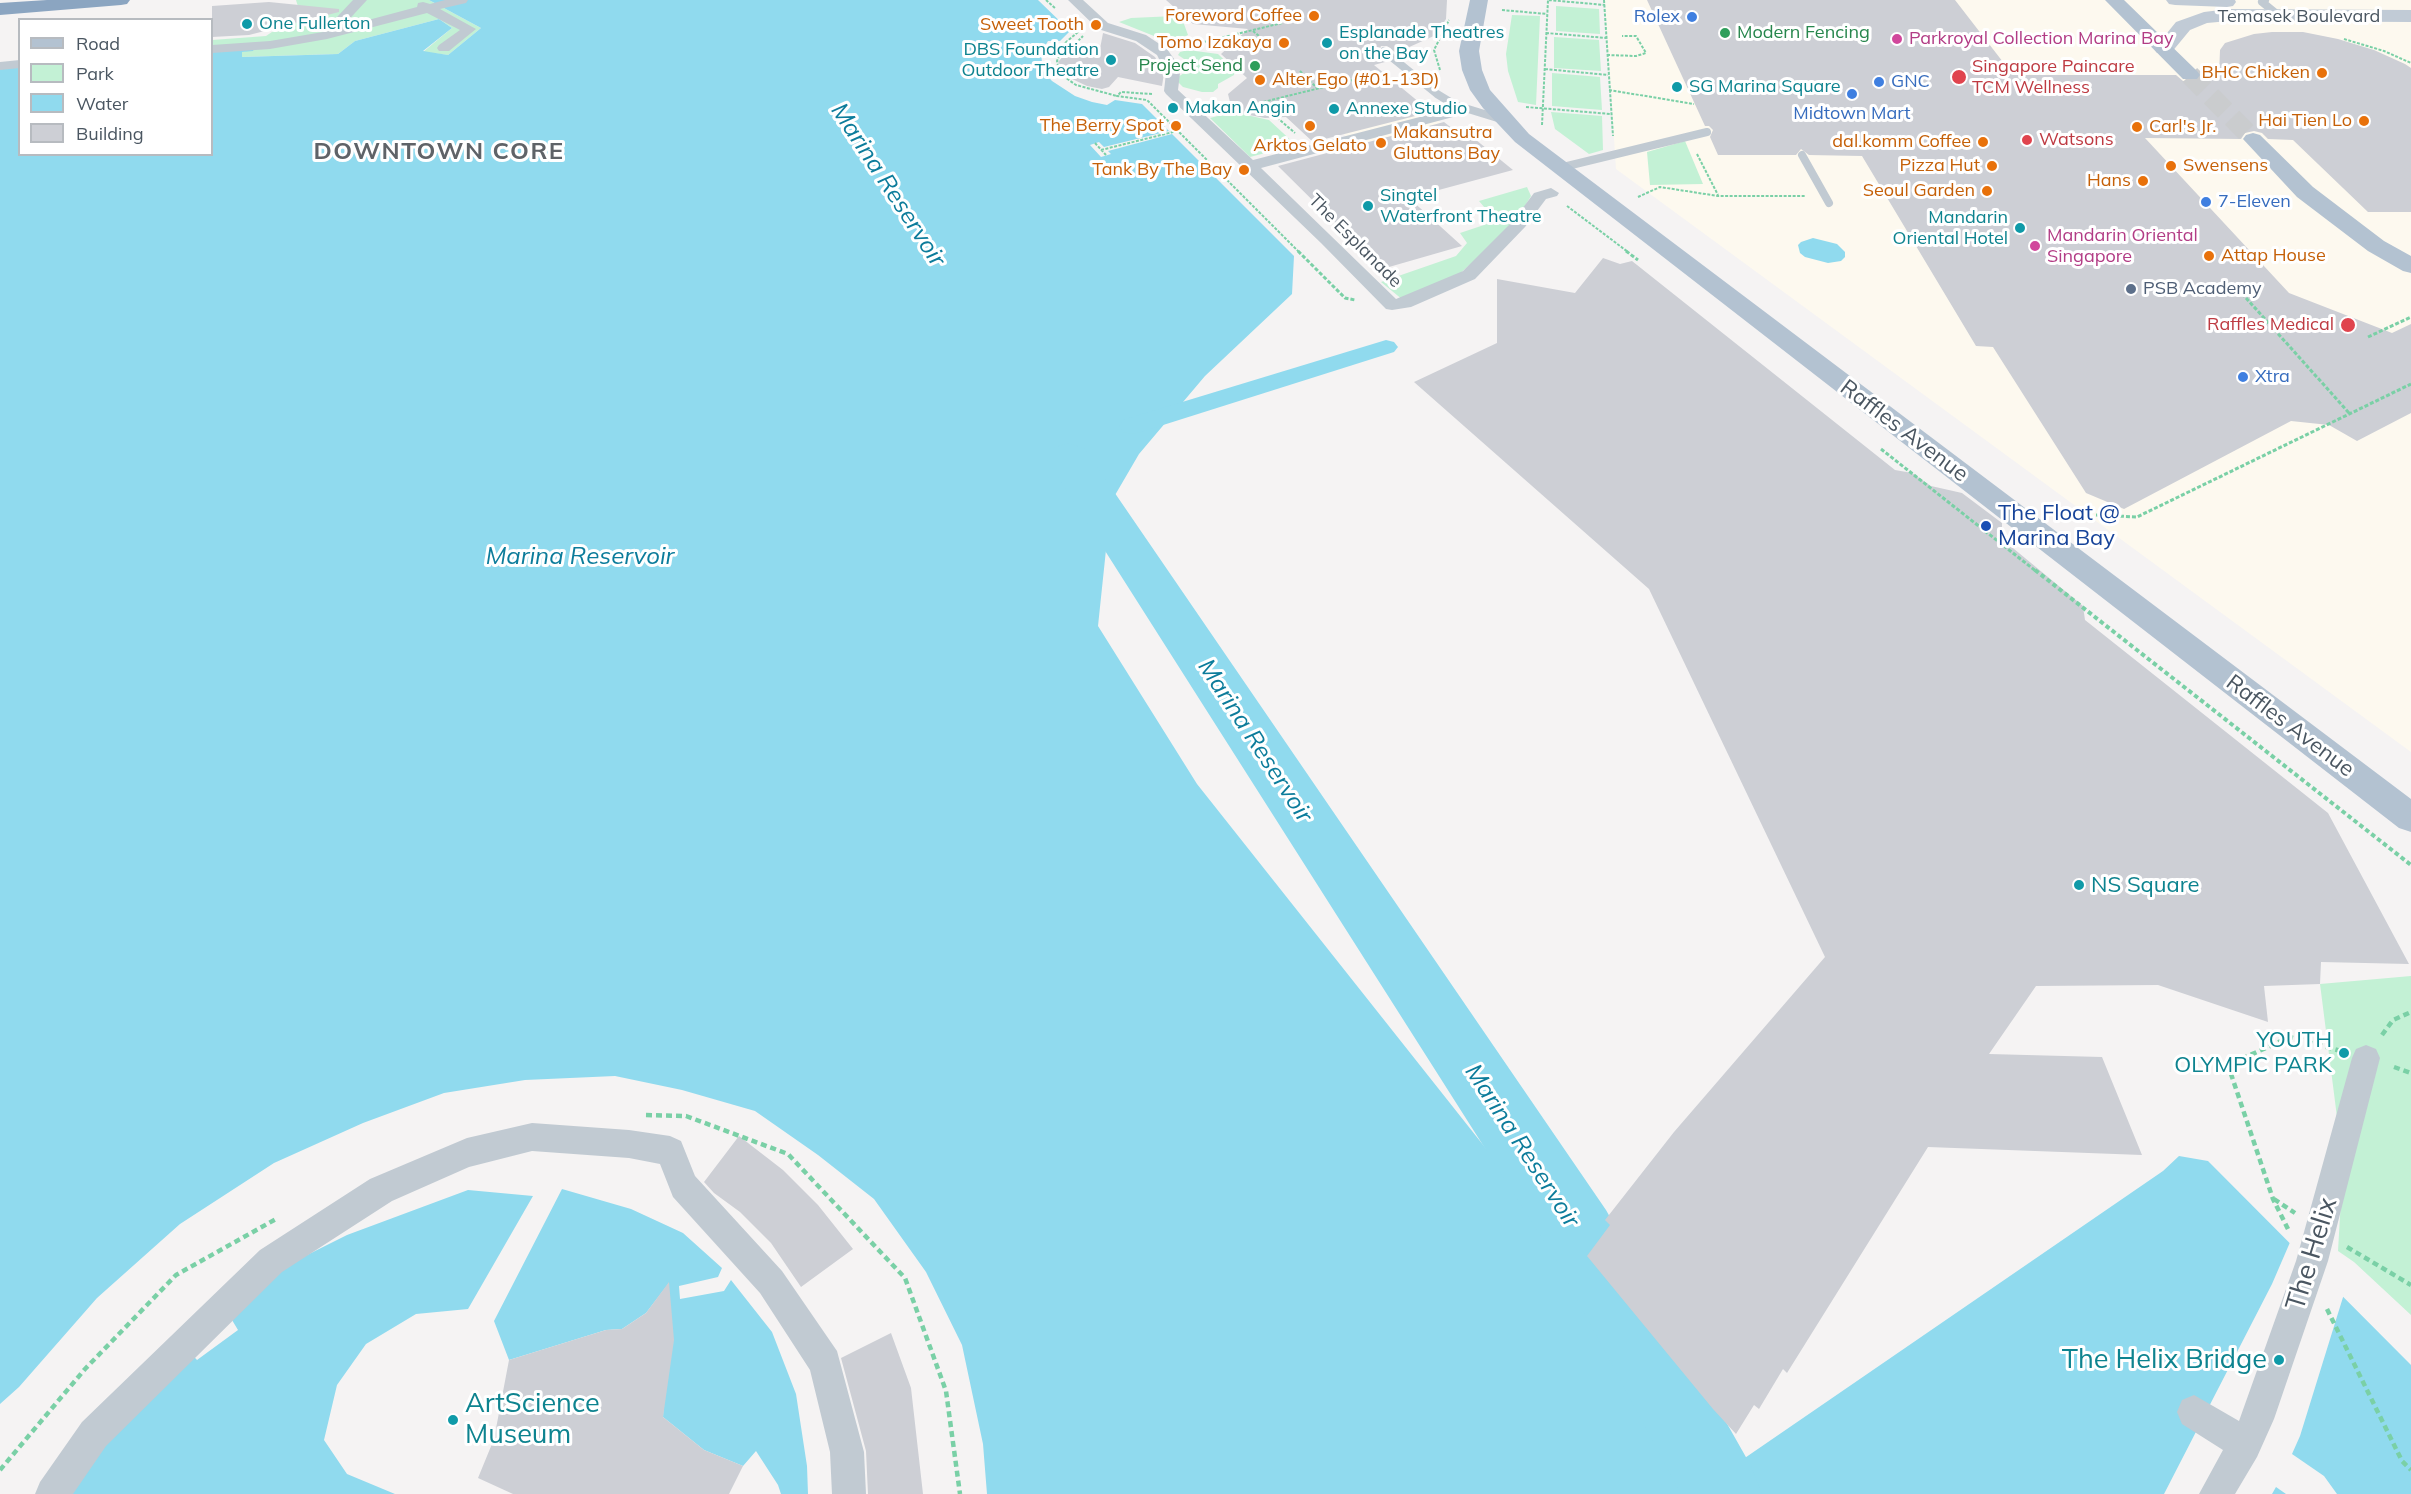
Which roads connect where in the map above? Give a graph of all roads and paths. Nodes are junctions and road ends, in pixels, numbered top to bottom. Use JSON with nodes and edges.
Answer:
{"nodes":[{"id":1,"x":121,"y":0,"type":"edge"},
{"id":2,"x":360,"y":0,"type":"edge"},
{"id":3,"x":413,"y":0,"type":"edge"},
{"id":4,"x":461,"y":0,"type":"edge"},
{"id":5,"x":1075,"y":0,"type":"edge"},
{"id":6,"x":1479,"y":0,"type":"edge"},
{"id":7,"x":1604,"y":0,"type":"edge"},
{"id":8,"x":2114,"y":0,"type":"edge"},
{"id":9,"x":2175,"y":0,"type":"edge"},
{"id":10,"x":2263,"y":1,"type":"edge"},
{"id":11,"x":2411,"y":3,"type":"edge"},
{"id":12,"x":38,"y":4,"type":"edge"},
{"id":13,"x":1605,"y":4,"type":"junction"},
{"id":14,"x":434,"y":8,"type":"junction"},
{"id":15,"x":0,"y":9,"type":"edge"},
{"id":16,"x":1503,"y":10,"type":"dead end"},
{"id":17,"x":1547,"y":14,"type":"junction"},
{"id":18,"x":2278,"y":15,"type":"junction"},
{"id":19,"x":2411,"y":16,"type":"edge"},
{"id":20,"x":1282,"y":23,"type":"dead end"},
{"id":21,"x":1253,"y":30,"type":"junction"},
{"id":22,"x":1546,"y":33,"type":"junction"},
{"id":23,"x":327,"y":35,"type":"junction"},
{"id":24,"x":1622,"y":36,"type":"dead end"},
{"id":25,"x":1606,"y":38,"type":"junction"},
{"id":26,"x":2337,"y":38,"type":"dead end"},
{"id":27,"x":1265,"y":41,"type":"dead end"},
{"id":28,"x":1065,"y":43,"type":"dead end"},
{"id":29,"x":444,"y":48,"type":"dead end"},
{"id":30,"x":213,"y":49,"type":"edge"},
{"id":31,"x":2164,"y":49,"type":"junction"},
{"id":32,"x":1384,"y":51,"type":"dead end"},
{"id":33,"x":1162,"y":52,"type":"junction"},
{"id":34,"x":1607,"y":55,"type":"junction"},
{"id":35,"x":2411,"y":63,"type":"edge"},
{"id":36,"x":18,"y":64,"type":"edge"},
{"id":37,"x":0,"y":66,"type":"edge"},
{"id":38,"x":1404,"y":68,"type":"junction"},
{"id":39,"x":1545,"y":69,"type":"junction"},
{"id":40,"x":1300,"y":71,"type":"dead end"},
{"id":41,"x":1608,"y":75,"type":"junction"},
{"id":42,"x":2190,"y":75,"type":"tunnel mouth"},
{"id":43,"x":1318,"y":88,"type":"junction"},
{"id":44,"x":1609,"y":90,"type":"junction"},
{"id":45,"x":1171,"y":91,"type":"junction"},
{"id":46,"x":1117,"y":96,"type":"junction"},
{"id":47,"x":1694,"y":104,"type":"dead end"},
{"id":48,"x":1455,"y":105,"type":"junction"},
{"id":49,"x":1543,"y":109,"type":"junction"},
{"id":50,"x":1510,"y":113,"type":"junction"},
{"id":51,"x":1610,"y":114,"type":"junction"},
{"id":52,"x":1178,"y":131,"type":"junction"},
{"id":53,"x":1542,"y":131,"type":"dead end"},
{"id":54,"x":1707,"y":132,"type":"dead end"},
{"id":55,"x":1688,"y":136,"type":"junction"},
{"id":56,"x":2253,"y":139,"type":"tunnel mouth"},
{"id":57,"x":1095,"y":143,"type":"dead end"},
{"id":58,"x":1313,"y":149,"type":"junction"},
{"id":59,"x":1101,"y":150,"type":"junction"},
{"id":60,"x":1106,"y":155,"type":"dead end"},
{"id":61,"x":1613,"y":155,"type":"junction"},
{"id":62,"x":1802,"y":155,"type":"dead end"},
{"id":63,"x":1249,"y":166,"type":"junction"},
{"id":64,"x":1559,"y":168,"type":"junction"},
{"id":65,"x":1551,"y":193,"type":"joint"},
{"id":66,"x":1718,"y":196,"type":"junction"},
{"id":67,"x":1815,"y":196,"type":"dead end"},
{"id":68,"x":1634,"y":200,"type":"dead end"},
{"id":69,"x":1829,"y":203,"type":"dead end"},
{"id":70,"x":1640,"y":262,"type":"dead end"},
{"id":71,"x":2411,"y":266,"type":"edge"},
{"id":72,"x":2238,"y":289,"type":"dead end"},
{"id":73,"x":1392,"y":305,"type":"junction"},
{"id":74,"x":2411,"y":317,"type":"edge"},
{"id":75,"x":2368,"y":337,"type":"dead end"},
{"id":76,"x":2411,"y":384,"type":"edge"},
{"id":77,"x":2350,"y":414,"type":"junction"},
{"id":78,"x":1874,"y":444,"type":"dead end"},
{"id":79,"x":2096,"y":515,"type":"dead end"},
{"id":80,"x":2411,"y":818,"type":"edge"},
{"id":81,"x":2411,"y":865,"type":"edge"},
{"id":82,"x":2411,"y":1012,"type":"edge"},
{"id":83,"x":2290,"y":1037,"type":"dead end"},
{"id":84,"x":2366,"y":1058,"type":"joint"},
{"id":85,"x":641,"y":1115,"type":"dead end"},
{"id":86,"x":278,"y":1217,"type":"dead end"},
{"id":87,"x":2294,"y":1241,"type":"dead end"},
{"id":88,"x":2325,"y":1304,"type":"dead end"},
{"id":89,"x":2194,"y":1412,"type":"dead end"},
{"id":90,"x":2245,"y":1445,"type":"junction"},
{"id":91,"x":0,"y":1470,"type":"edge"},
{"id":92,"x":2411,"y":1470,"type":"edge"},
{"id":93,"x":52,"y":1494,"type":"edge"},
{"id":94,"x":849,"y":1494,"type":"edge"},
{"id":95,"x":960,"y":1494,"type":"edge"},
{"id":96,"x":2217,"y":1494,"type":"edge"}],
"edges":[{"from":1,"to":12,"type":"highway"},
{"from":2,"to":23,"type":"street"},
{"from":3,"to":14,"type":"street"},
{"from":4,"to":14,"type":"street"},
{"from":5,"to":33,"type":"street"},
{"from":6,"to":50,"type":"main road","name":"Raffles Avenue"},
{"from":7,"to":13,"type":"path"},
{"from":8,"to":31,"type":"main road"},
{"from":9,"to":10,"type":"street","name":"Temasek Boulevard"},
{"from":10,"to":11,"type":"street","name":"Temasek Boulevard"},
{"from":10,"to":18,"type":"lane"},
{"from":12,"to":15,"type":"highway"},
{"from":13,"to":17,"type":"path"},
{"from":13,"to":25,"type":"path"},
{"from":14,"to":23,"type":"street"},
{"from":14,"to":29,"type":"street"},
{"from":16,"to":17,"type":"path"},
{"from":17,"to":22,"type":"path"},
{"from":18,"to":19,"type":"street","name":"Temasek Boulevard"},
{"from":18,"to":31,"type":"street","name":"Temasek Boulevard"},
{"from":20,"to":21,"type":"path"},
{"from":21,"to":27,"type":"path"},
{"from":21,"to":33,"type":"path"},
{"from":22,"to":25,"type":"path"},
{"from":22,"to":39,"type":"path"},
{"from":23,"to":30,"type":"street"},
{"from":24,"to":34,"type":"path"},
{"from":25,"to":34,"type":"path"},
{"from":26,"to":35,"type":"path"},
{"from":28,"to":46,"type":"path"},
{"from":31,"to":42,"type":"main road"},
{"from":32,"to":38,"type":"lane"},
{"from":33,"to":45,"type":"street"},
{"from":34,"to":41,"type":"path"},
{"from":36,"to":37,"type":"street"},
{"from":38,"to":43,"type":"path"},
{"from":38,"to":48,"type":"lane"},
{"from":39,"to":41,"type":"path"},
{"from":39,"to":49,"type":"path"},
{"from":40,"to":43,"type":"path"},
{"from":41,"to":44,"type":"path"},
{"from":43,"to":58,"type":"path"},
{"from":44,"to":47,"type":"path"},
{"from":44,"to":51,"type":"path"},
{"from":45,"to":46,"type":"path"},
{"from":45,"to":63,"type":"street","name":"The Esplanade"},
{"from":46,"to":52,"type":"path"},
{"from":48,"to":50,"type":"lane"},
{"from":48,"to":58,"type":"street"},
{"from":49,"to":50,"type":"path"},
{"from":49,"to":51,"type":"path"},
{"from":49,"to":53,"type":"path"},
{"from":50,"to":64,"type":"main road","name":"Raffles Avenue"},
{"from":51,"to":61,"type":"path"},
{"from":52,"to":59,"type":"path"},
{"from":52,"to":73,"type":"path"},
{"from":54,"to":55,"type":"lane"},
{"from":55,"to":61,"type":"lane"},
{"from":55,"to":66,"type":"path"},
{"from":56,"to":71,"type":"main road"},
{"from":57,"to":59,"type":"path"},
{"from":58,"to":63,"type":"street"},
{"from":59,"to":60,"type":"path"},
{"from":61,"to":64,"type":"lane"},
{"from":62,"to":69,"type":"lane"},
{"from":63,"to":73,"type":"street","name":"The Esplanade"},
{"from":64,"to":80,"type":"main road","name":"Raffles Avenue"},
{"from":65,"to":70,"type":"path"},
{"from":65,"to":73,"type":"street","name":"The Esplanade"},
{"from":66,"to":67,"type":"path"},
{"from":66,"to":68,"type":"path"},
{"from":72,"to":77,"type":"path"},
{"from":74,"to":75,"type":"path"},
{"from":76,"to":77,"type":"path"},
{"from":77,"to":79,"type":"path"},
{"from":78,"to":81,"type":"path"},
{"from":82,"to":84,"type":"path"},
{"from":83,"to":87,"type":"path"},
{"from":84,"to":90,"type":"street","name":"The Helix"},
{"from":85,"to":95,"type":"path"},
{"from":86,"to":91,"type":"path"},
{"from":88,"to":92,"type":"path"},
{"from":89,"to":90,"type":"street"},
{"from":90,"to":96,"type":"street","name":"The Helix"},
{"from":93,"to":94,"type":"street"}]}
